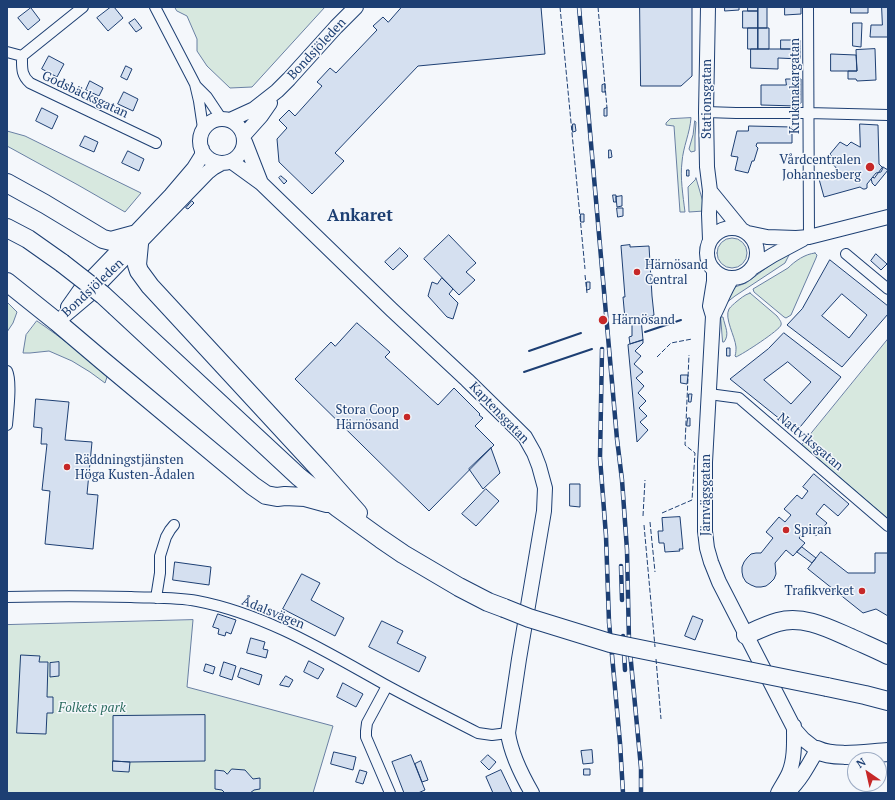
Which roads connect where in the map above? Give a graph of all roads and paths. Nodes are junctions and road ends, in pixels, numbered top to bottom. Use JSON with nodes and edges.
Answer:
{"nodes":[{"id":1,"x":83,"y":7,"type":"edge"},
{"id":2,"x":155,"y":7,"type":"edge"},
{"id":3,"x":356,"y":7,"type":"edge"},
{"id":4,"x":708,"y":7,"type":"edge"},
{"id":5,"x":808,"y":7,"type":"edge"},
{"id":6,"x":7,"y":52,"type":"edge"},
{"id":7,"x":22,"y":56,"type":"junction"},
{"id":8,"x":194,"y":84,"type":"junction"},
{"id":9,"x":277,"y":91,"type":"junction"},
{"id":10,"x":706,"y":112,"type":"junction"},
{"id":11,"x":808,"y":113,"type":"junction"},
{"id":12,"x":888,"y":115,"type":"edge"},
{"id":13,"x":225,"y":119,"type":"junction"},
{"id":14,"x":203,"y":128,"type":"junction"},
{"id":15,"x":244,"y":138,"type":"junction"},
{"id":16,"x":156,"y":143,"type":"dead end"},
{"id":17,"x":202,"y":149,"type":"junction"},
{"id":18,"x":227,"y":163,"type":"junction"},
{"id":19,"x":7,"y":183,"type":"edge"},
{"id":20,"x":261,"y":183,"type":"junction"},
{"id":21,"x":710,"y":191,"type":"junction"},
{"id":22,"x":888,"y":217,"type":"edge"},
{"id":23,"x":7,"y":228,"type":"edge"},
{"id":24,"x":744,"y":231,"type":"junction"},
{"id":25,"x":809,"y":237,"type":"junction"},
{"id":26,"x":136,"y":240,"type":"junction"},
{"id":27,"x":710,"y":240,"type":"junction"},
{"id":28,"x":846,"y":254,"type":"dead end"},
{"id":29,"x":752,"y":268,"type":"junction"},
{"id":30,"x":714,"y":270,"type":"junction"},
{"id":31,"x":732,"y":278,"type":"junction"},
{"id":32,"x":7,"y":282,"type":"edge"},
{"id":33,"x":888,"y":289,"type":"edge"},
{"id":34,"x":713,"y":316,"type":"junction"},
{"id":35,"x":57,"y":322,"type":"junction"},
{"id":36,"x":7,"y":371,"type":"edge"},
{"id":37,"x":709,"y":394,"type":"junction"},
{"id":38,"x":7,"y":425,"type":"edge"},
{"id":39,"x":338,"y":508,"type":"junction"},
{"id":40,"x":174,"y":525,"type":"dead end"},
{"id":41,"x":888,"y":526,"type":"edge"},
{"id":42,"x":381,"y":539,"type":"junction"},
{"id":43,"x":7,"y":597,"type":"edge"},
{"id":44,"x":156,"y":598,"type":"junction"},
{"id":45,"x":746,"y":635,"type":"junction"},
{"id":46,"x":888,"y":655,"type":"edge"},
{"id":47,"x":387,"y":686,"type":"junction"},
{"id":48,"x":888,"y":701,"type":"edge"},
{"id":49,"x":794,"y":726,"type":"junction"},
{"id":50,"x":508,"y":733,"type":"junction"},
{"id":51,"x":817,"y":750,"type":"junction"},
{"id":52,"x":888,"y":752,"type":"edge"},
{"id":53,"x":390,"y":793,"type":"edge"},
{"id":54,"x":532,"y":793,"type":"edge"},
{"id":55,"x":778,"y":793,"type":"edge"},
{"id":56,"x":787,"y":793,"type":"edge"}],
"edges":[{"from":1,"to":7,"type":"street"},
{"from":2,"to":8,"type":"street"},
{"from":3,"to":9,"type":"main road","name":"Bondsjöleden"},
{"from":4,"to":10,"type":"main road","name":"Stationsgatan"},
{"from":5,"to":11,"type":"street","name":"Krukmakargatan"},
{"from":6,"to":7,"type":"street"},
{"from":7,"to":16,"type":"street","name":"Godsbäcksgatan"},
{"from":8,"to":13,"type":"street"},
{"from":8,"to":14,"type":"street"},
{"from":9,"to":13,"type":"main road","name":"Bondsjöleden"},
{"from":9,"to":15,"type":"main road","name":"Bondsjöleden"},
{"from":10,"to":11,"type":"street"},
{"from":10,"to":21,"type":"main road","name":"Stationsgatan"},
{"from":11,"to":12,"type":"street"},
{"from":11,"to":25,"type":"street","name":"Krukmakargatan"},
{"from":13,"to":14,"type":"main road"},
{"from":13,"to":15,"type":"main road"},
{"from":14,"to":17,"type":"main road"},
{"from":15,"to":18,"type":"main road"},
{"from":15,"to":20,"type":"main road","name":"Kaptensgatan"},
{"from":17,"to":18,"type":"main road"},
{"from":17,"to":26,"type":"main road","name":"Bondsjöleden"},
{"from":18,"to":20,"type":"main road","name":"Kaptensgatan"},
{"from":18,"to":26,"type":"main road","name":"Bondsjöleden"},
{"from":19,"to":26,"type":"highway"},
{"from":20,"to":50,"type":"main road","name":"Kaptensgatan"},
{"from":21,"to":24,"type":"main road"},
{"from":21,"to":27,"type":"main road","name":"Stationsgatan"},
{"from":22,"to":25,"type":"main road"},
{"from":23,"to":39,"type":"highway","bridge":true},
{"from":24,"to":25,"type":"main road"},
{"from":24,"to":27,"type":"main road"},
{"from":24,"to":29,"type":"main road"},
{"from":25,"to":29,"type":"main road"},
{"from":26,"to":35,"type":"main road","name":"Bondsjöleden"},
{"from":26,"to":42,"type":"highway"},
{"from":27,"to":30,"type":"main road"},
{"from":28,"to":33,"type":"street"},
{"from":29,"to":31,"type":"main road"},
{"from":30,"to":31,"type":"main road"},
{"from":30,"to":34,"type":"main road","name":"Järnvägsgatan"},
{"from":31,"to":34,"type":"main road","name":"Järnvägsgatan"},
{"from":32,"to":35,"type":"highway"},
{"from":34,"to":37,"type":"main road","name":"Järnvägsgatan"},
{"from":35,"to":39,"type":"highway"},
{"from":36,"to":38,"type":"street"},
{"from":37,"to":41,"type":"street","name":"Nattviksgatan"},
{"from":37,"to":45,"type":"main road","name":"Järnvägsgatan"},
{"from":39,"to":42,"type":"highway"},
{"from":40,"to":44,"type":"street"},
{"from":42,"to":48,"type":"highway","bridge":true},
{"from":43,"to":44,"type":"street","name":"Ådalsvägen"},
{"from":44,"to":47,"type":"street","name":"Ådalsvägen"},
{"from":45,"to":46,"type":"highway"},
{"from":45,"to":49,"type":"main road","name":"Järnvägsgatan"},
{"from":47,"to":50,"type":"street","name":"Ådalsvägen"},
{"from":47,"to":53,"type":"street"},
{"from":49,"to":51,"type":"main road","name":"Järnvägsgatan"},
{"from":49,"to":55,"type":"main road","name":"Järnvägsgatan"},
{"from":50,"to":54,"type":"main road","name":"Kaptensgatan"},
{"from":51,"to":52,"type":"highway"},
{"from":51,"to":56,"type":"main road"}]}
